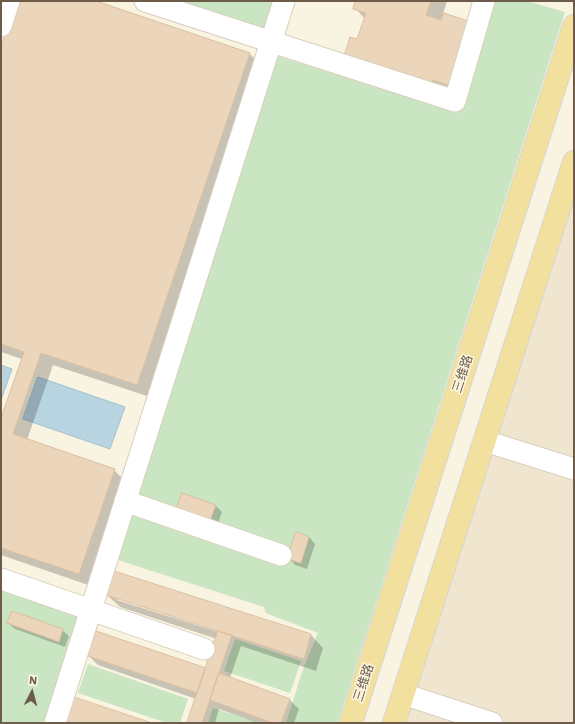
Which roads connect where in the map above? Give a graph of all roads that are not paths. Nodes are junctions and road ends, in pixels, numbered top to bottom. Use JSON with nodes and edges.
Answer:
{"nodes":[{"id":1,"x":9,"y":1,"type":"edge"},
{"id":2,"x":145,"y":1,"type":"edge"},
{"id":3,"x":284,"y":1,"type":"edge"},
{"id":4,"x":484,"y":1,"type":"edge"},
{"id":5,"x":1,"y":26,"type":"edge"},
{"id":6,"x":574,"y":26,"type":"edge"},
{"id":7,"x":271,"y":42,"type":"junction"},
{"id":8,"x":574,"y":162,"type":"edge"},
{"id":9,"x":485,"y":441,"type":"junction"},
{"id":10,"x":574,"y":469,"type":"edge"},
{"id":11,"x":125,"y":501,"type":"junction"},
{"id":12,"x":281,"y":555,"type":"dead end"},
{"id":13,"x":1,"y":579,"type":"edge"},
{"id":14,"x":91,"y":610,"type":"junction"},
{"id":15,"x":204,"y":649,"type":"dead end"},
{"id":16,"x":403,"y":694,"type":"junction"},
{"id":17,"x":54,"y":723,"type":"edge"},
{"id":18,"x":351,"y":723,"type":"edge"},
{"id":19,"x":394,"y":723,"type":"edge"},
{"id":20,"x":492,"y":723,"type":"edge"}],
"edges":[{"from":1,"to":5,"type":"street"},
{"from":2,"to":7,"type":"street"},
{"from":3,"to":7,"type":"street"},
{"from":4,"to":7,"type":"street"},
{"from":6,"to":18,"type":"main road","name":"三维路"},
{"from":7,"to":11,"type":"street"},
{"from":8,"to":9,"type":"main road"},
{"from":9,"to":10,"type":"street"},
{"from":9,"to":16,"type":"main road"},
{"from":11,"to":12,"type":"street"},
{"from":11,"to":14,"type":"street"},
{"from":13,"to":14,"type":"street"},
{"from":14,"to":15,"type":"street"},
{"from":14,"to":17,"type":"street"},
{"from":16,"to":19,"type":"main road"},
{"from":16,"to":20,"type":"street"}]}
